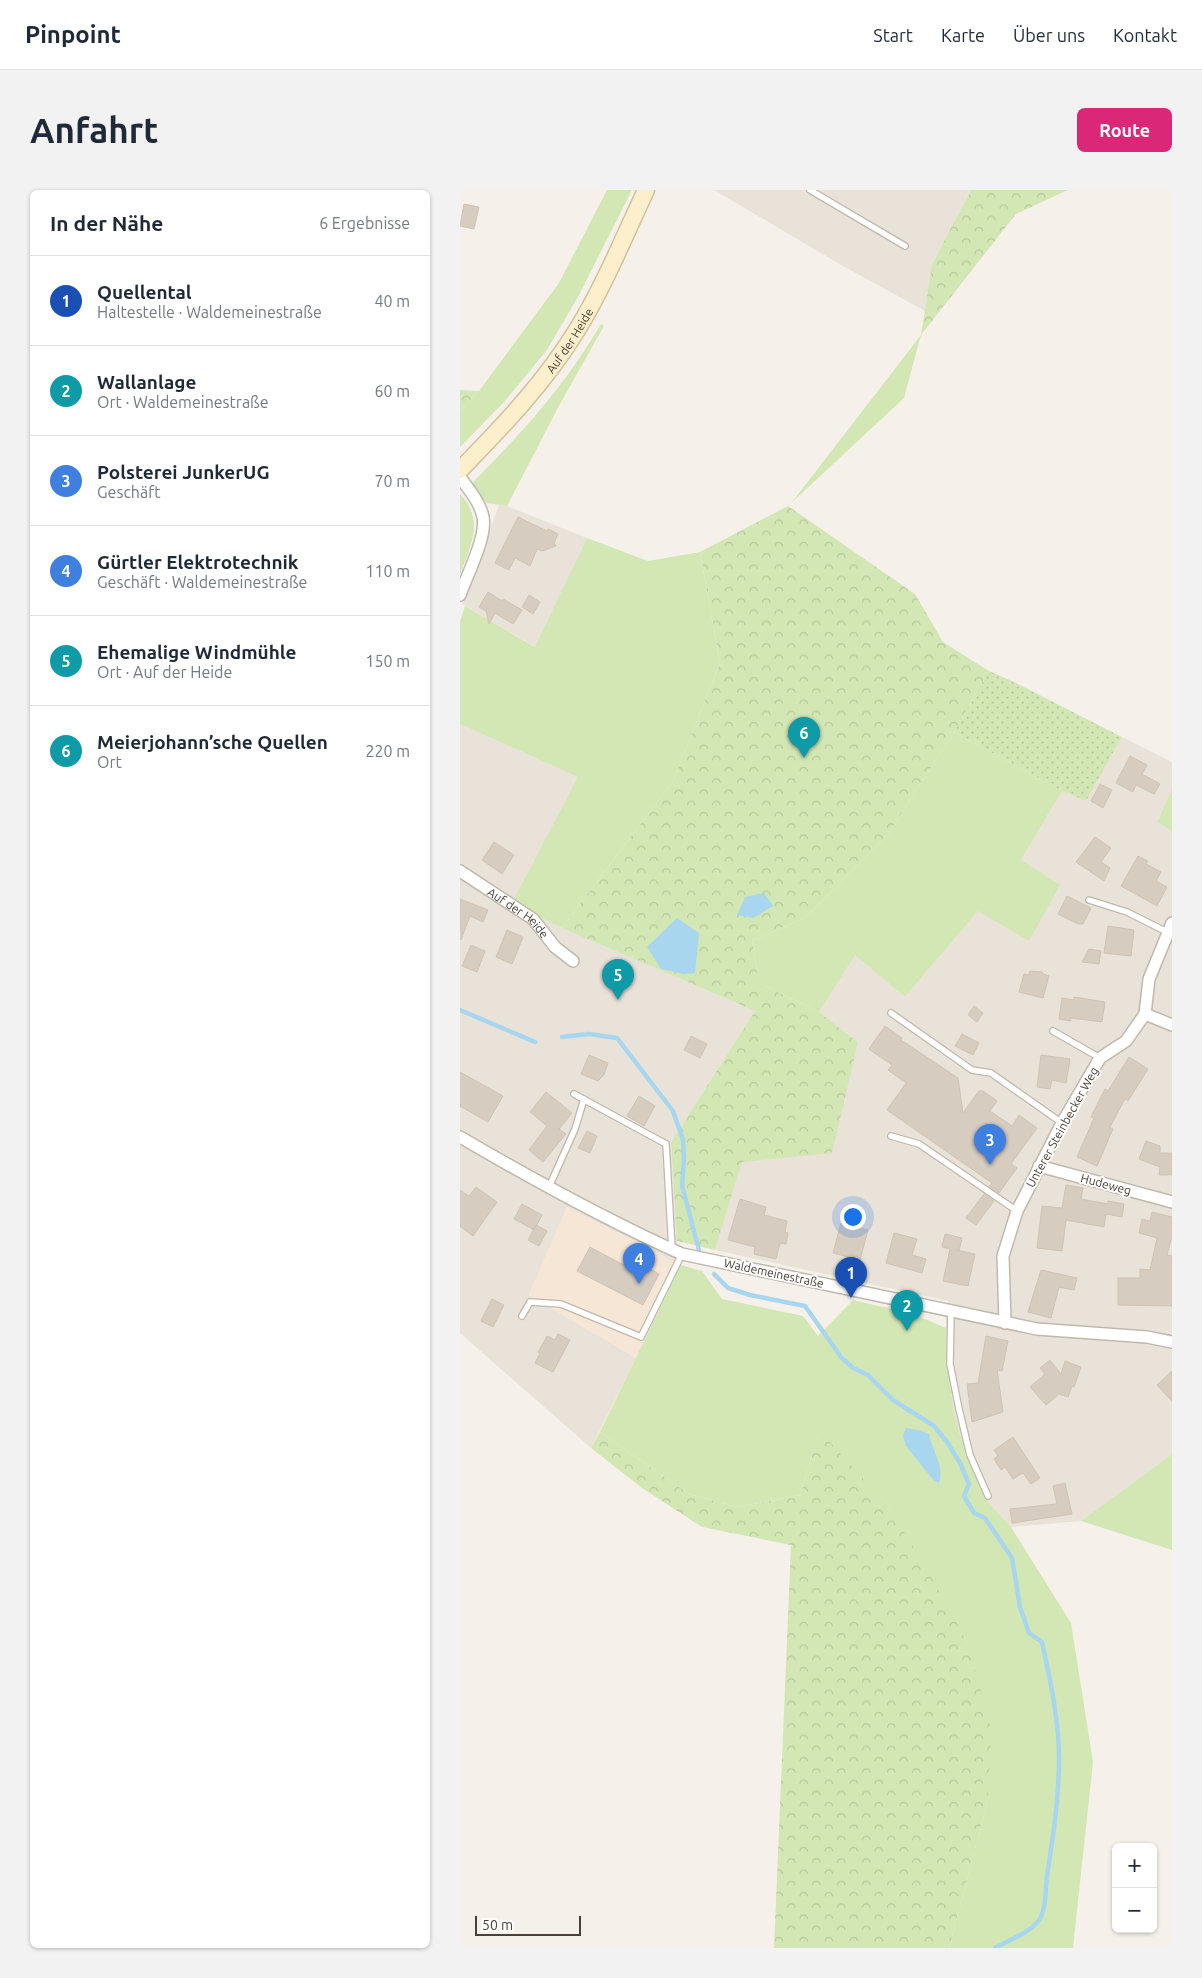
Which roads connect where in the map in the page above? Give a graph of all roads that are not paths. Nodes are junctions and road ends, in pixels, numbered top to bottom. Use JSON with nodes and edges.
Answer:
{"nodes":[{"id":1,"x":646,"y":190,"type":"edge"},
{"id":2,"x":810,"y":190,"type":"edge"},
{"id":3,"x":905,"y":246,"type":"dead end"},
{"id":4,"x":460,"y":470,"type":"edge"},
{"id":5,"x":460,"y":477,"type":"edge"},
{"id":6,"x":460,"y":595,"type":"edge"},
{"id":7,"x":460,"y":871,"type":"edge"},
{"id":8,"x":1088,"y":900,"type":"dead end"},
{"id":9,"x":1169,"y":928,"type":"edge"},
{"id":10,"x":573,"y":960,"type":"dead end"},
{"id":11,"x":891,"y":1013,"type":"dead end"},
{"id":12,"x":1145,"y":1014,"type":"junction"},
{"id":13,"x":1172,"y":1025,"type":"edge"},
{"id":14,"x":1053,"y":1031,"type":"dead end"},
{"id":15,"x":1100,"y":1058,"type":"junction"},
{"id":16,"x":574,"y":1094,"type":"dead end"},
{"id":17,"x":584,"y":1099,"type":"junction"},
{"id":18,"x":1062,"y":1123,"type":"junction"},
{"id":19,"x":891,"y":1136,"type":"dead end"},
{"id":20,"x":460,"y":1137,"type":"edge"},
{"id":21,"x":1040,"y":1166,"type":"junction"},
{"id":22,"x":549,"y":1187,"type":"junction"},
{"id":23,"x":1172,"y":1202,"type":"edge"},
{"id":24,"x":1017,"y":1211,"type":"junction"},
{"id":25,"x":677,"y":1251,"type":"junction"},
{"id":26,"x":951,"y":1310,"type":"junction"},
{"id":27,"x":522,"y":1316,"type":"dead end"},
{"id":28,"x":1005,"y":1323,"type":"junction"},
{"id":29,"x":1172,"y":1342,"type":"edge"},
{"id":30,"x":988,"y":1496,"type":"dead end"}],
"edges":[{"from":1,"to":4,"type":"street","name":"Auf der Heide"},
{"from":2,"to":3,"type":"lane"},
{"from":5,"to":6,"type":"street"},
{"from":7,"to":10,"type":"street","name":"Auf der Heide"},
{"from":8,"to":9,"type":"lane"},
{"from":9,"to":12,"type":"street","name":"Unterer Steinbecker Weg"},
{"from":11,"to":18,"type":"lane"},
{"from":12,"to":13,"type":"street"},
{"from":12,"to":15,"type":"street","name":"Unterer Steinbecker Weg"},
{"from":14,"to":15,"type":"lane"},
{"from":15,"to":18,"type":"street","name":"Unterer Steinbecker Weg"},
{"from":16,"to":17,"type":"lane"},
{"from":17,"to":22,"type":"lane"},
{"from":17,"to":25,"type":"lane"},
{"from":18,"to":21,"type":"street","name":"Unterer Steinbecker Weg"},
{"from":19,"to":24,"type":"lane"},
{"from":20,"to":22,"type":"street","name":"Waldemeinestraße"},
{"from":21,"to":23,"type":"street","name":"Hudeweg"},
{"from":21,"to":24,"type":"street","name":"Unterer Steinbecker Weg"},
{"from":22,"to":25,"type":"street","name":"Waldemeinestraße"},
{"from":24,"to":28,"type":"street","name":"Unterer Steinbecker Weg"},
{"from":25,"to":26,"type":"street","name":"Waldemeinestraße"},
{"from":25,"to":27,"type":"lane"},
{"from":26,"to":28,"type":"street","name":"Waldemeinestraße"},
{"from":26,"to":30,"type":"lane"},
{"from":28,"to":29,"type":"street","name":"Waldemeinestraße"}]}
